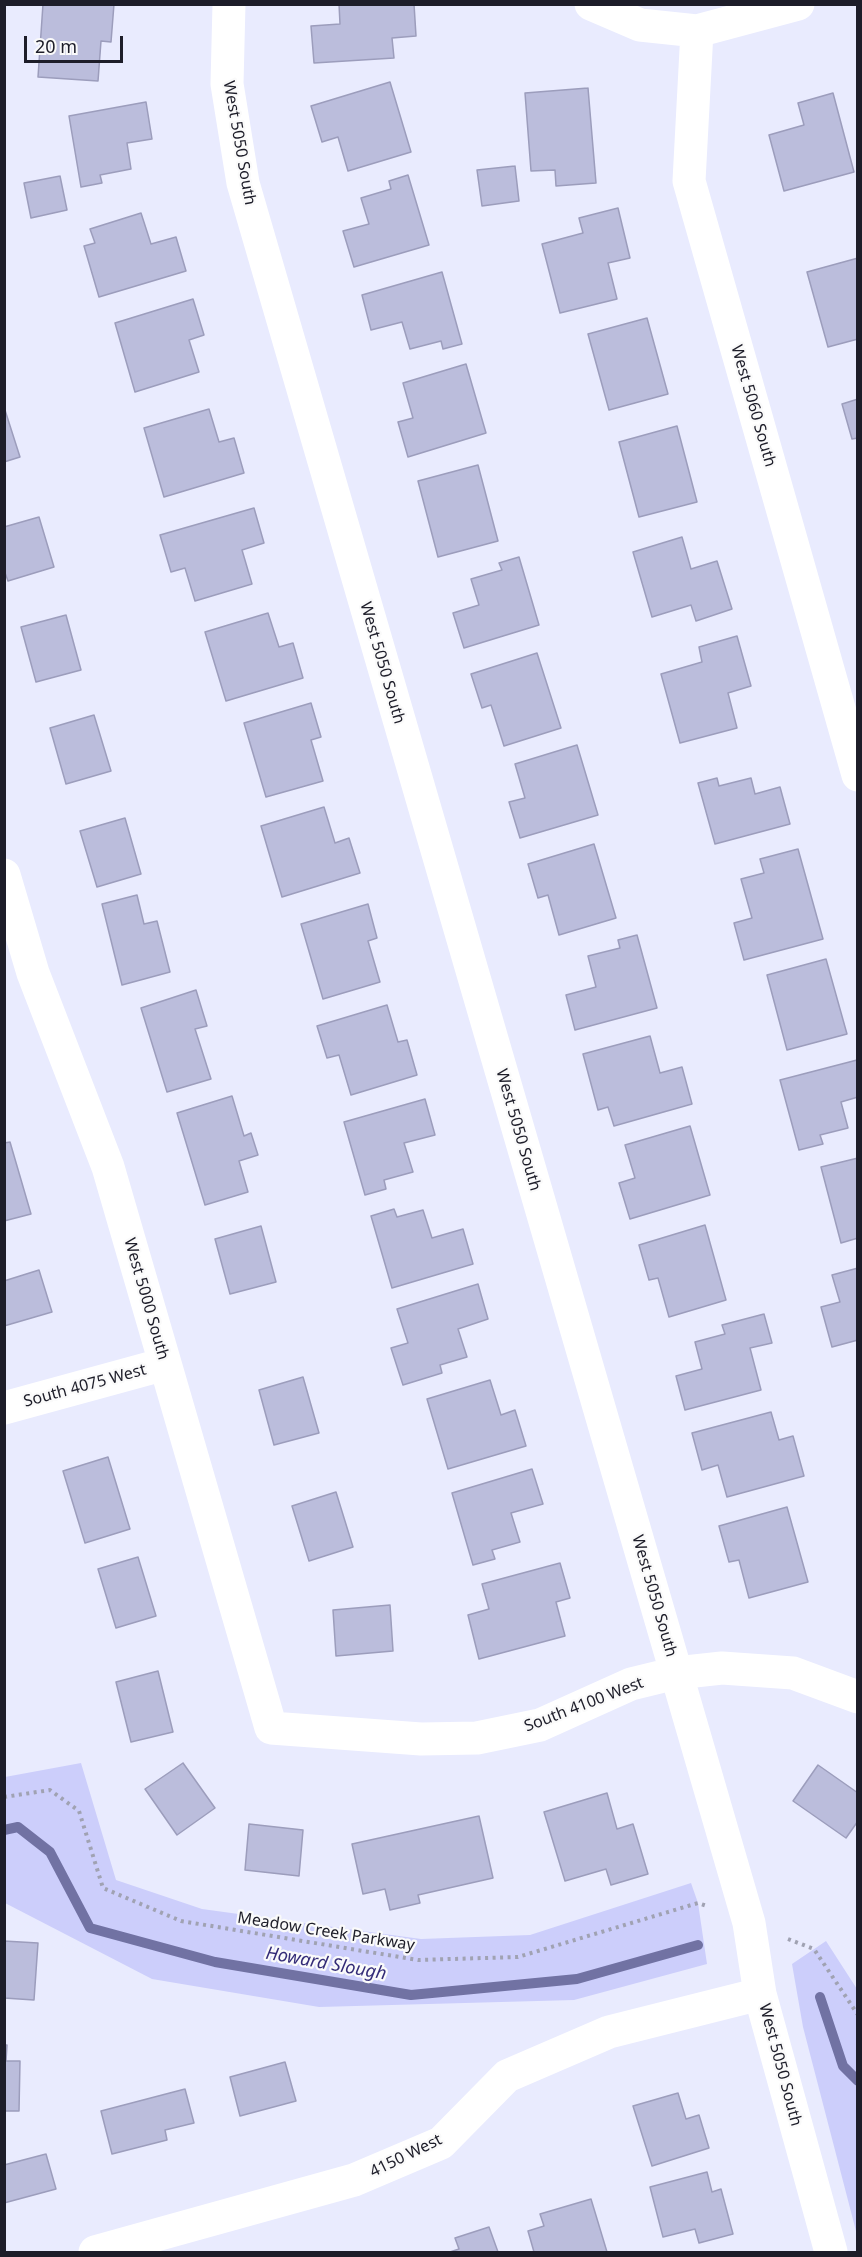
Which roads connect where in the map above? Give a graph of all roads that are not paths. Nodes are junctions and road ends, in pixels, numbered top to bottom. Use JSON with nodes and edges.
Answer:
{"nodes":[{"id":1,"x":229,"y":4,"type":"edge"},
{"id":2,"x":591,"y":4,"type":"edge"},
{"id":3,"x":798,"y":4,"type":"edge"},
{"id":4,"x":697,"y":31,"type":"junction"},
{"id":5,"x":858,"y":775,"type":"edge"},
{"id":6,"x":4,"y":875,"type":"edge"},
{"id":7,"x":165,"y":1364,"type":"junction"},
{"id":8,"x":4,"y":1408,"type":"edge"},
{"id":9,"x":676,"y":1673,"type":"junction"},
{"id":10,"x":858,"y":1697,"type":"edge"},
{"id":11,"x":271,"y":1728,"type":"joint"},
{"id":12,"x":760,"y":1994,"type":"junction"},
{"id":13,"x":95,"y":2253,"type":"edge"},
{"id":14,"x":831,"y":2253,"type":"edge"}],
"edges":[{"from":1,"to":9,"type":"street","name":"West 5050 South"},
{"from":2,"to":4,"type":"street"},
{"from":3,"to":4,"type":"street"},
{"from":4,"to":5,"type":"street","name":"West 5060 South"},
{"from":6,"to":7,"type":"street","name":"West 5000 South"},
{"from":7,"to":8,"type":"street","name":"South 4075 West"},
{"from":7,"to":11,"type":"street","name":"West 5000 South"},
{"from":9,"to":10,"type":"street","name":"South 4100 West"},
{"from":9,"to":11,"type":"street","name":"South 4100 West"},
{"from":9,"to":12,"type":"street","name":"West 5050 South"},
{"from":12,"to":13,"type":"street","name":"4150 West"},
{"from":12,"to":14,"type":"street","name":"West 5050 South"}]}
